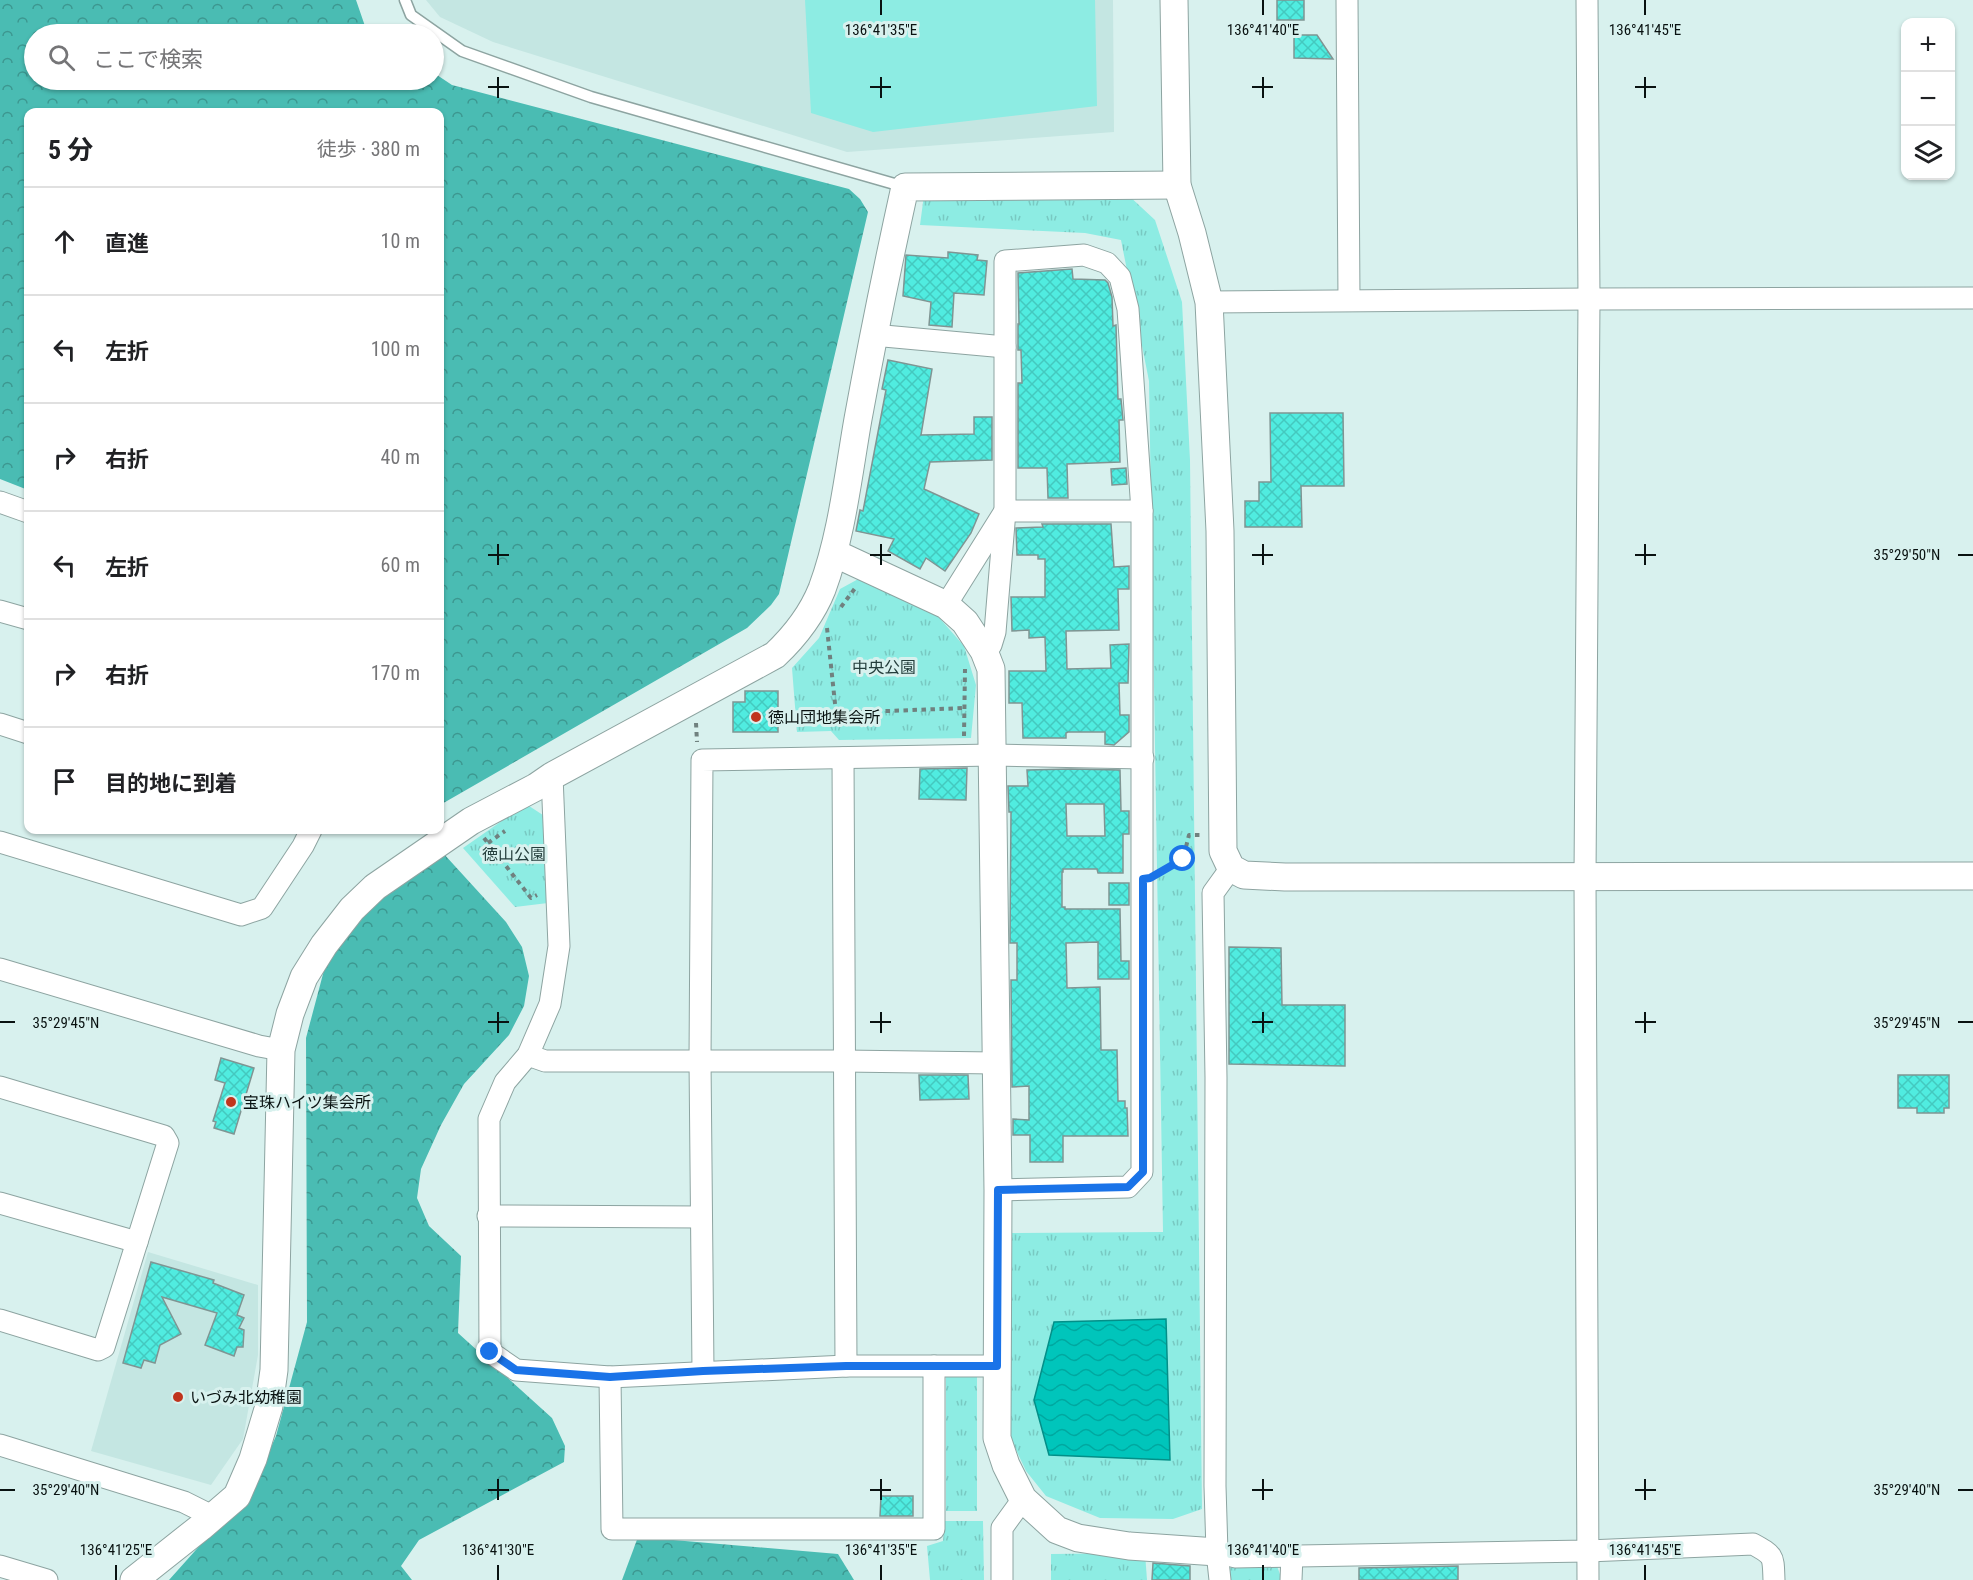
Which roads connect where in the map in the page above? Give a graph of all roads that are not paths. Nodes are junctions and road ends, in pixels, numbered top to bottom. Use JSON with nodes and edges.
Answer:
{"nodes":[{"id":1,"x":405,"y":0,"type":"edge"},
{"id":2,"x":1174,"y":0,"type":"edge"},
{"id":3,"x":1347,"y":0,"type":"edge"},
{"id":4,"x":1587,"y":0,"type":"edge"},
{"id":5,"x":424,"y":24,"type":"edge"},
{"id":6,"x":444,"y":38,"type":"edge"},
{"id":7,"x":1177,"y":185,"type":"junction"},
{"id":8,"x":905,"y":187,"type":"junction"},
{"id":9,"x":1589,"y":298,"type":"junction"},
{"id":10,"x":1973,"y":298,"type":"edge"},
{"id":11,"x":1350,"y":300,"type":"junction"},
{"id":12,"x":1209,"y":302,"type":"junction"},
{"id":13,"x":873,"y":334,"type":"junction"},
{"id":14,"x":1005,"y":347,"type":"junction"},
{"id":15,"x":0,"y":502,"type":"edge"},
{"id":16,"x":24,"y":511,"type":"edge"},
{"id":17,"x":1005,"y":511,"type":"junction"},
{"id":18,"x":1142,"y":511,"type":"junction"},
{"id":19,"x":834,"y":553,"type":"junction"},
{"id":20,"x":946,"y":605,"type":"junction"},
{"id":21,"x":0,"y":611,"type":"edge"},
{"id":22,"x":24,"y":618,"type":"edge"},
{"id":23,"x":974,"y":660,"type":"junction"},
{"id":24,"x":0,"y":724,"type":"edge"},
{"id":25,"x":24,"y":732,"type":"edge"},
{"id":26,"x":993,"y":755,"type":"junction"},
{"id":27,"x":843,"y":758,"type":"junction"},
{"id":28,"x":1143,"y":758,"type":"junction"},
{"id":29,"x":552,"y":776,"type":"junction"},
{"id":30,"x":309,"y":834,"type":"edge"},
{"id":31,"x":0,"y":842,"type":"edge"},
{"id":32,"x":1231,"y":868,"type":"junction"},
{"id":33,"x":1973,"y":876,"type":"edge"},
{"id":34,"x":1585,"y":878,"type":"junction"},
{"id":35,"x":0,"y":969,"type":"edge"},
{"id":36,"x":281,"y":1050,"type":"junction"},
{"id":37,"x":528,"y":1055,"type":"junction"},
{"id":38,"x":700,"y":1060,"type":"junction"},
{"id":39,"x":843,"y":1060,"type":"junction"},
{"id":40,"x":995,"y":1063,"type":"junction"},
{"id":41,"x":0,"y":1087,"type":"edge"},
{"id":42,"x":998,"y":1190,"type":"junction"},
{"id":43,"x":0,"y":1203,"type":"edge"},
{"id":44,"x":488,"y":1216,"type":"junction"},
{"id":45,"x":701,"y":1217,"type":"junction"},
{"id":46,"x":137,"y":1242,"type":"junction"},
{"id":47,"x":0,"y":1320,"type":"edge"},
{"id":48,"x":846,"y":1366,"type":"junction"},
{"id":49,"x":934,"y":1366,"type":"junction"},
{"id":50,"x":997,"y":1366,"type":"junction"},
{"id":51,"x":703,"y":1371,"type":"junction"},
{"id":52,"x":610,"y":1377,"type":"junction"},
{"id":53,"x":0,"y":1445,"type":"edge"},
{"id":54,"x":1023,"y":1499,"type":"junction"},
{"id":55,"x":214,"y":1517,"type":"junction"},
{"id":56,"x":1588,"y":1551,"type":"junction"},
{"id":57,"x":1217,"y":1552,"type":"junction"},
{"id":58,"x":1292,"y":1555,"type":"junction"},
{"id":59,"x":0,"y":1566,"type":"edge"},
{"id":60,"x":47,"y":1580,"type":"edge"},
{"id":61,"x":134,"y":1580,"type":"edge"},
{"id":62,"x":1002,"y":1580,"type":"edge"},
{"id":63,"x":1220,"y":1580,"type":"edge"},
{"id":64,"x":1291,"y":1580,"type":"edge"},
{"id":65,"x":1588,"y":1580,"type":"edge"},
{"id":66,"x":1774,"y":1580,"type":"edge"}],
"edges":[{"from":1,"to":5,"type":"lane"},
{"from":2,"to":7,"type":"street"},
{"from":3,"to":11,"type":"street"},
{"from":4,"to":9,"type":"street"},
{"from":6,"to":8,"type":"lane"},
{"from":7,"to":8,"type":"street"},
{"from":7,"to":12,"type":"street"},
{"from":8,"to":13,"type":"street"},
{"from":9,"to":10,"type":"street"},
{"from":9,"to":11,"type":"street"},
{"from":9,"to":34,"type":"street"},
{"from":11,"to":12,"type":"street"},
{"from":12,"to":32,"type":"street"},
{"from":13,"to":14,"type":"street"},
{"from":13,"to":19,"type":"street"},
{"from":14,"to":17,"type":"street"},
{"from":14,"to":18,"type":"street"},
{"from":15,"to":16,"type":"street"},
{"from":17,"to":18,"type":"street"},
{"from":17,"to":20,"type":"street"},
{"from":17,"to":23,"type":"street"},
{"from":18,"to":28,"type":"street"},
{"from":19,"to":20,"type":"street"},
{"from":19,"to":29,"type":"street"},
{"from":20,"to":23,"type":"street"},
{"from":21,"to":22,"type":"street"},
{"from":23,"to":26,"type":"street"},
{"from":24,"to":25,"type":"street"},
{"from":26,"to":27,"type":"street"},
{"from":26,"to":28,"type":"street"},
{"from":26,"to":40,"type":"street"},
{"from":27,"to":38,"type":"street"},
{"from":27,"to":39,"type":"street"},
{"from":28,"to":42,"type":"street"},
{"from":29,"to":36,"type":"street"},
{"from":29,"to":37,"type":"street"},
{"from":30,"to":31,"type":"street"},
{"from":32,"to":34,"type":"street"},
{"from":32,"to":57,"type":"street"},
{"from":33,"to":34,"type":"street"},
{"from":34,"to":56,"type":"street"},
{"from":35,"to":36,"type":"street"},
{"from":36,"to":55,"type":"street"},
{"from":37,"to":38,"type":"street"},
{"from":37,"to":44,"type":"street"},
{"from":38,"to":39,"type":"street"},
{"from":38,"to":45,"type":"street"},
{"from":39,"to":40,"type":"street"},
{"from":39,"to":48,"type":"street"},
{"from":40,"to":42,"type":"street"},
{"from":41,"to":46,"type":"street"},
{"from":42,"to":50,"type":"street"},
{"from":43,"to":46,"type":"street"},
{"from":44,"to":45,"type":"street"},
{"from":44,"to":52,"type":"street"},
{"from":45,"to":51,"type":"street"},
{"from":46,"to":47,"type":"street"},
{"from":48,"to":49,"type":"street"},
{"from":48,"to":51,"type":"street"},
{"from":49,"to":50,"type":"street"},
{"from":49,"to":52,"type":"street"},
{"from":50,"to":54,"type":"street"},
{"from":51,"to":52,"type":"street"},
{"from":53,"to":55,"type":"street"},
{"from":54,"to":57,"type":"street"},
{"from":54,"to":62,"type":"street"},
{"from":55,"to":61,"type":"street"},
{"from":56,"to":58,"type":"street"},
{"from":56,"to":65,"type":"street"},
{"from":56,"to":66,"type":"street"},
{"from":57,"to":58,"type":"street"},
{"from":57,"to":63,"type":"street"},
{"from":58,"to":64,"type":"street"},
{"from":59,"to":60,"type":"street"}]}
